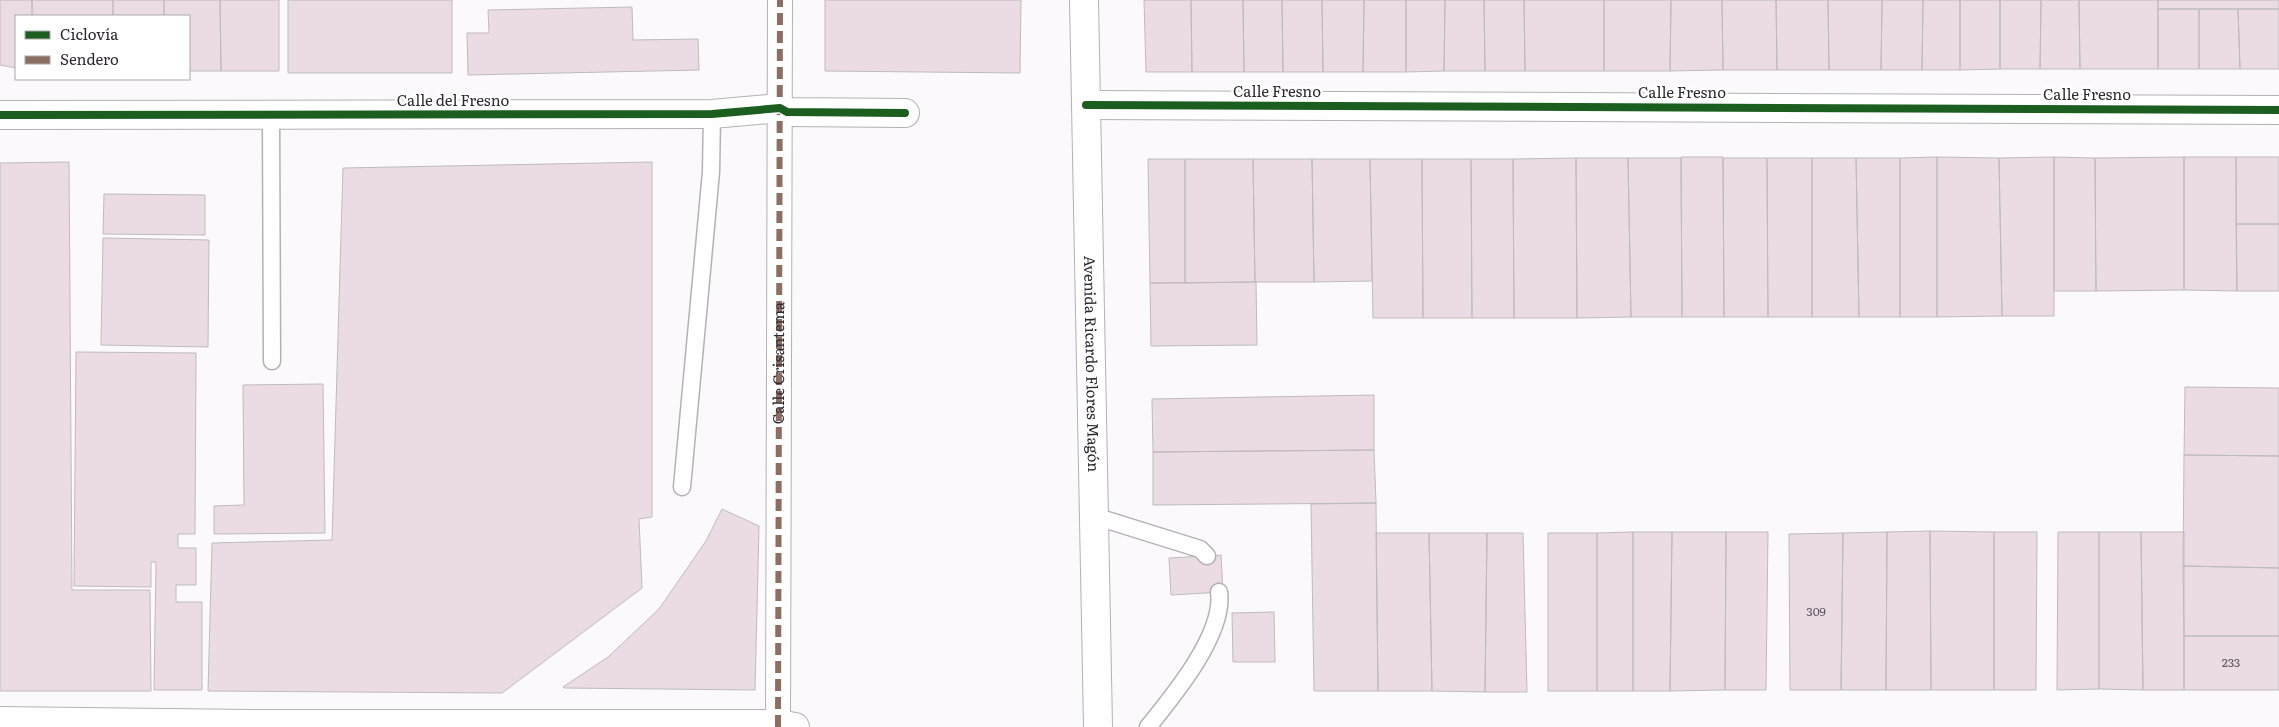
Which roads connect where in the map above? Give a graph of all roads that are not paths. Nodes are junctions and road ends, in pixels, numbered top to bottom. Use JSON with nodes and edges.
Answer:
{"nodes":[{"id":1,"x":780,"y":0,"type":"edge"},
{"id":2,"x":1084,"y":0,"type":"edge"},
{"id":3,"x":1086,"y":105,"type":"junction"},
{"id":4,"x":780,"y":108,"type":"junction"},
{"id":5,"x":2279,"y":110,"type":"edge"},
{"id":6,"x":905,"y":113,"type":"dead end"},
{"id":7,"x":712,"y":114,"type":"junction"},
{"id":8,"x":0,"y":115,"type":"edge"},
{"id":9,"x":271,"y":115,"type":"junction"},
{"id":10,"x":272,"y":361,"type":"dead end"},
{"id":11,"x":682,"y":487,"type":"dead end"},
{"id":12,"x":1094,"y":516,"type":"junction"},
{"id":13,"x":1207,"y":556,"type":"dead end"},
{"id":14,"x":1219,"y":592,"type":"dead end"},
{"id":15,"x":0,"y":721,"type":"edge"},
{"id":16,"x":251,"y":726,"type":"edge"},
{"id":17,"x":784,"y":726,"type":"edge"},
{"id":18,"x":1098,"y":727,"type":"edge"},
{"id":19,"x":1148,"y":727,"type":"edge"}],
"edges":[{"from":1,"to":4,"type":"street","name":"Calle Crisantema"},
{"from":2,"to":3,"type":"street","name":"Avenida Ricardo Flores Magón"},
{"from":3,"to":5,"type":"street","name":"Calle Fresno"},
{"from":3,"to":12,"type":"street","name":"Avenida Ricardo Flores Magón"},
{"from":4,"to":6,"type":"street","name":"Calle del Fresno"},
{"from":4,"to":7,"type":"street","name":"Calle del Fresno"},
{"from":4,"to":17,"type":"street","name":"Calle Crisantema"},
{"from":7,"to":9,"type":"street","name":"Calle del Fresno"},
{"from":7,"to":11,"type":"lane"},
{"from":8,"to":9,"type":"street","name":"Calle del Fresno"},
{"from":9,"to":10,"type":"lane"},
{"from":12,"to":13,"type":"lane"},
{"from":12,"to":18,"type":"street","name":"Avenida Ricardo Flores Magón"},
{"from":14,"to":19,"type":"lane"},
{"from":15,"to":16,"type":"street"},
{"from":16,"to":17,"type":"street"}]}
